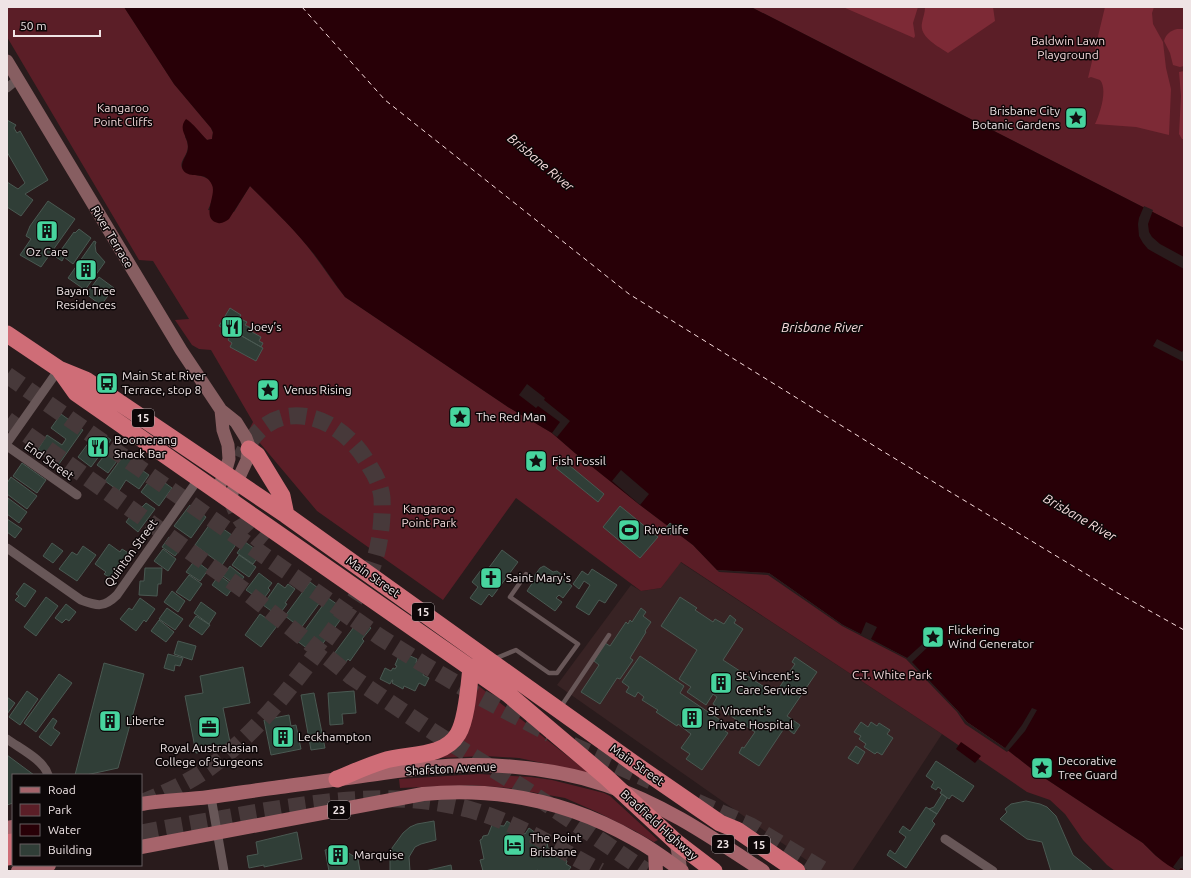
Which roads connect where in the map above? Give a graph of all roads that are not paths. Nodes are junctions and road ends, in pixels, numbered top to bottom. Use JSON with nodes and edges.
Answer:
{"nodes":[{"id":1,"x":7,"y":61,"type":"edge"},
{"id":2,"x":18,"y":79,"type":"junction"},
{"id":3,"x":7,"y":88,"type":"edge"},
{"id":4,"x":7,"y":334,"type":"edge"},
{"id":5,"x":59,"y":369,"type":"junction"},
{"id":6,"x":221,"y":410,"type":"junction"},
{"id":7,"x":7,"y":443,"type":"edge"},
{"id":8,"x":7,"y":446,"type":"edge"},
{"id":9,"x":249,"y":449,"type":"junction"},
{"id":10,"x":231,"y":477,"type":"junction"},
{"id":11,"x":199,"y":478,"type":"junction"},
{"id":12,"x":78,"y":495,"type":"dead end"},
{"id":13,"x":223,"y":495,"type":"junction"},
{"id":14,"x":286,"y":515,"type":"junction"},
{"id":15,"x":7,"y":548,"type":"edge"},
{"id":16,"x":526,"y":574,"type":"dead end"},
{"id":17,"x":609,"y":635,"type":"dead end"},
{"id":18,"x":491,"y":661,"type":"junction"},
{"id":19,"x":471,"y":667,"type":"junction"},
{"id":20,"x":559,"y":710,"type":"junction"},
{"id":21,"x":7,"y":739,"type":"edge"},
{"id":22,"x":48,"y":774,"type":"edge"},
{"id":23,"x":606,"y":777,"type":"joint"},
{"id":24,"x":336,"y":779,"type":"junction"},
{"id":25,"x":211,"y":797,"type":"junction"},
{"id":26,"x":142,"y":804,"type":"edge"},
{"id":27,"x":720,"y":823,"type":"junction"},
{"id":28,"x":217,"y":833,"type":"junction"},
{"id":29,"x":945,"y":839,"type":"dead end"},
{"id":30,"x":676,"y":842,"type":"junction"},
{"id":31,"x":142,"y":847,"type":"edge"},
{"id":32,"x":655,"y":852,"type":"junction"},
{"id":33,"x":44,"y":866,"type":"edge"},
{"id":34,"x":680,"y":870,"type":"edge"},
{"id":35,"x":18,"y":871,"type":"edge"},
{"id":36,"x":224,"y":871,"type":"edge"},
{"id":37,"x":656,"y":871,"type":"edge"},
{"id":38,"x":714,"y":871,"type":"edge"},
{"id":39,"x":763,"y":871,"type":"edge"},
{"id":40,"x":783,"y":871,"type":"edge"},
{"id":41,"x":797,"y":871,"type":"edge"},
{"id":42,"x":993,"y":871,"type":"edge"}],
"edges":[{"from":1,"to":2,"type":"main road","name":"River Terrace"},
{"from":2,"to":3,"type":"street"},
{"from":2,"to":6,"type":"main road","name":"River Terrace"},
{"from":4,"to":5,"type":"highway","name":"Main Street","number":"15"},
{"from":5,"to":7,"type":"street"},
{"from":5,"to":10,"type":"highway","name":"Main Street","number":"15"},
{"from":5,"to":11,"type":"highway","name":"Main Street","number":"15"},
{"from":6,"to":9,"type":"main road","name":"River Terrace"},
{"from":6,"to":10,"type":"main road","name":"River Terrace"},
{"from":8,"to":12,"type":"street","name":"End Street"},
{"from":9,"to":10,"type":"main road","name":"River Terrace"},
{"from":9,"to":14,"type":"highway"},
{"from":10,"to":13,"type":"main road","name":"River Terrace"},
{"from":10,"to":14,"type":"highway","name":"Main Street","number":"15"},
{"from":11,"to":13,"type":"highway","name":"Main Street","number":"15"},
{"from":11,"to":15,"type":"street","name":"Quinton Street"},
{"from":13,"to":19,"type":"highway","name":"Main Street","number":"15"},
{"from":14,"to":18,"type":"highway","name":"Main Street","number":"15"},
{"from":16,"to":18,"type":"lane"},
{"from":17,"to":20,"type":"lane"},
{"from":18,"to":20,"type":"highway","name":"Main Street","number":"15"},
{"from":19,"to":23,"type":"highway","name":"Main Street","number":"15"},
{"from":19,"to":24,"type":"highway"},
{"from":20,"to":27,"type":"highway","name":"Main Street","number":"15"},
{"from":21,"to":22,"type":"street"},
{"from":23,"to":30,"type":"highway","name":"Bradfield Highway","number":"15"},
{"from":24,"to":25,"type":"main road","name":"Shafston Avenue","number":"23"},
{"from":24,"to":39,"type":"main road","name":"Shafston Avenue","number":"23"},
{"from":25,"to":26,"type":"main road","name":"Shafston Avenue","number":"23"},
{"from":25,"to":28,"type":"street"},
{"from":27,"to":40,"type":"highway","name":"Main Street","number":"15"},
{"from":27,"to":41,"type":"highway","name":"Main Street","number":"15"},
{"from":28,"to":31,"type":"main road","name":"Shafston Avenue","number":"23"},
{"from":28,"to":32,"type":"main road","name":"Shafston Avenue","number":"23"},
{"from":28,"to":36,"type":"street"},
{"from":29,"to":42,"type":"street"},
{"from":30,"to":34,"type":"main road"},
{"from":30,"to":38,"type":"highway","name":"Bradfield Highway","number":"15"},
{"from":32,"to":34,"type":"main road","name":"Shafston Avenue","number":"23"},
{"from":32,"to":37,"type":"main road"},
{"from":33,"to":35,"type":"main road"}]}
